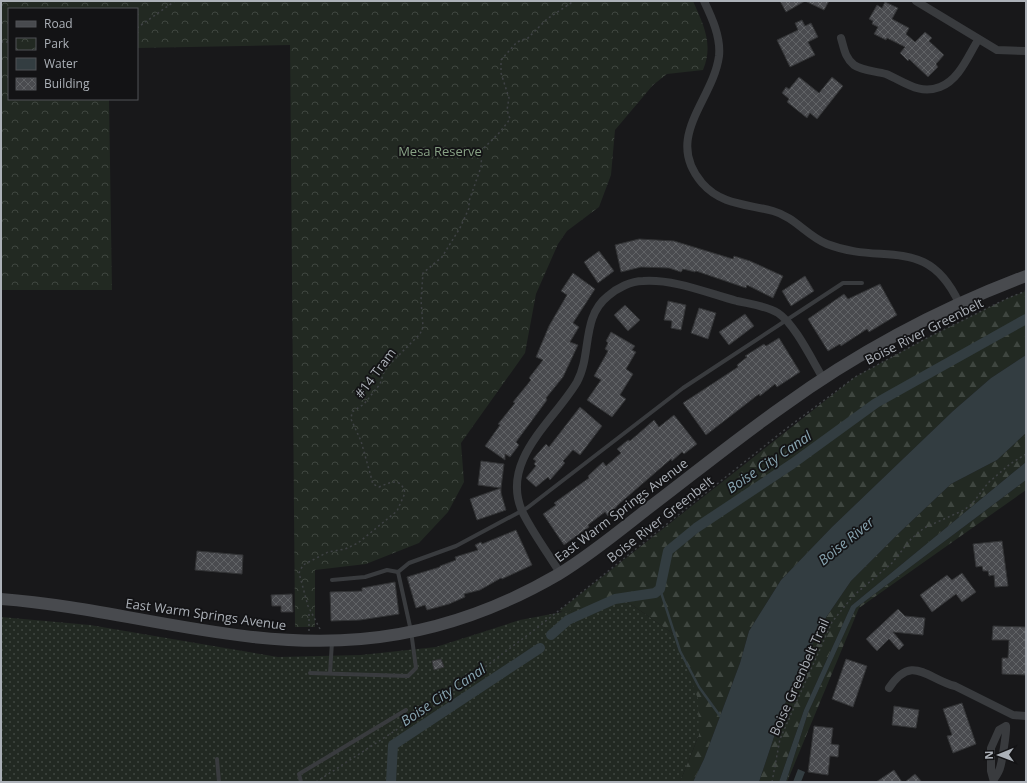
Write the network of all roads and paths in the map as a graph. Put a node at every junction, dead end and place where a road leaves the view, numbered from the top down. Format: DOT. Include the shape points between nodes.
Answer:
graph roads {
  1 [pos="175,1"];
  2 [pos="574,1"];
  3 [pos="704,1"];
  4 [pos="916,1"];
  5 [pos="138,27"];
  6 [pos="841,38"];
  7 [pos="978,40"];
  8 [pos="1026,51"];
  9 [pos="1026,276"];
  10 [pos="862,283"];
  11 [pos="1026,291"];
  12 [pos="959,303"];
  13 [pos="786,320"];
  14 [pos="824,380"];
  15 [pos="1026,454"];
  16 [pos="522,511"];
  17 [pos="398,572"];
  18 [pos="560,573"];
  19 [pos="332,580"];
  20 [pos="1,599"];
  21 [pos="309,609"];
  22 [pos="320,629"];
  23 [pos="411,631"];
  24 [pos="309,641"];
  25 [pos="332,641"];
  26 [pos="310,673"];
  27 [pos="330,673"];
  28 [pos="888,688"];
  29 [pos="406,710"];
  30 [pos="1014,715"];
  31 [pos="1026,716"];
  32 [pos="217,759"];
  33 [pos="994,781"];
  34 [pos="219,782"];
  35 [pos="301,782"];
  36 [pos="316,782"];
  37 [pos="772,782"];
  1 -- 5 [label="path"];
  2 -- 21 [label="path, #14 Tram" via="547,19 528,38 517,42 501,60 501,73 509,98 507,110 510,119 482,150 469,208 460,228 442,257 423,273 423,327 420,334 390,363 380,384 351,416 373,484 379,487 397,481 404,489 403,500 397,511 358,543 345,549 328,552 303,565 299,573"];
  3 -- 12 [label="street" via="716,30 719,55 717,66 688,136 687,150 691,166 702,183 716,196 732,203 774,211 793,219 822,242 838,248 920,259 932,265 947,281"];
  4 -- 7 [label="street"];
  6 -- 7 [label="street" via="847,57 855,66 886,74 918,89 929,90 955,77"];
  7 -- 8 [label="street" via="997,50"];
  9 -- 12 [label="street, East Warm Springs Avenue"];
  10 -- 13 [label="lane" via="843,283"];
  11 -- 36 [label="path, Boise River Greenbelt" via="925,339 855,377 787,428 537,628 433,706"];
  12 -- 14 [label="street, East Warm Springs Avenue" via="893,335"];
  13 -- 14 [label="street"];
  13 -- 16 [label="lane" via="683,388"];
  13 -- 16 [label="street" via="777,312 766,308 662,281 641,280 625,285 607,296 595,312 589,327 584,367 523,456 518,473 517,492"];
  14 -- 18 [label="street, East Warm Springs Avenue" via="767,417 606,541"];
  15 -- 37 [label="path, Boise Greenbelt Trail" via="988,483 964,510 924,528 911,539 892,563 853,596 832,622 780,739"];
  16 -- 17 [label="lane" via="456,546 408,564"];
  16 -- 18 [label="street"];
  17 -- 19 [label="lane" via="388,570 365,577"];
  17 -- 23 [label="lane"];
  18 -- 23 [label="street, East Warm Springs Avenue" via="515,598 488,609"];
  20 -- 24 [label="street, East Warm Springs Avenue" via="53,604 244,636"];
  21 -- 22 [label="path, #14 Tram"];
  21 -- 24 [label="path, #14 Tram"];
  23 -- 25 [label="street, East Warm Springs Avenue" via="365,639"];
  23 -- 27 [label="lane" via="416,668 408,676"];
  24 -- 25 [label="street, East Warm Springs Avenue"];
  25 -- 27 [label="lane"];
  26 -- 27 [label="lane"];
  28 -- 30 [label="street" via="896,676 906,670 917,670"];
  29 -- 35 [label="lane" via="299,774"];
  30 -- 31 [label="street"];
  30 -- 33 [label="street" via="1006,726 1008,731 1000,769"];
  32 -- 34 [label="lane"];
}
